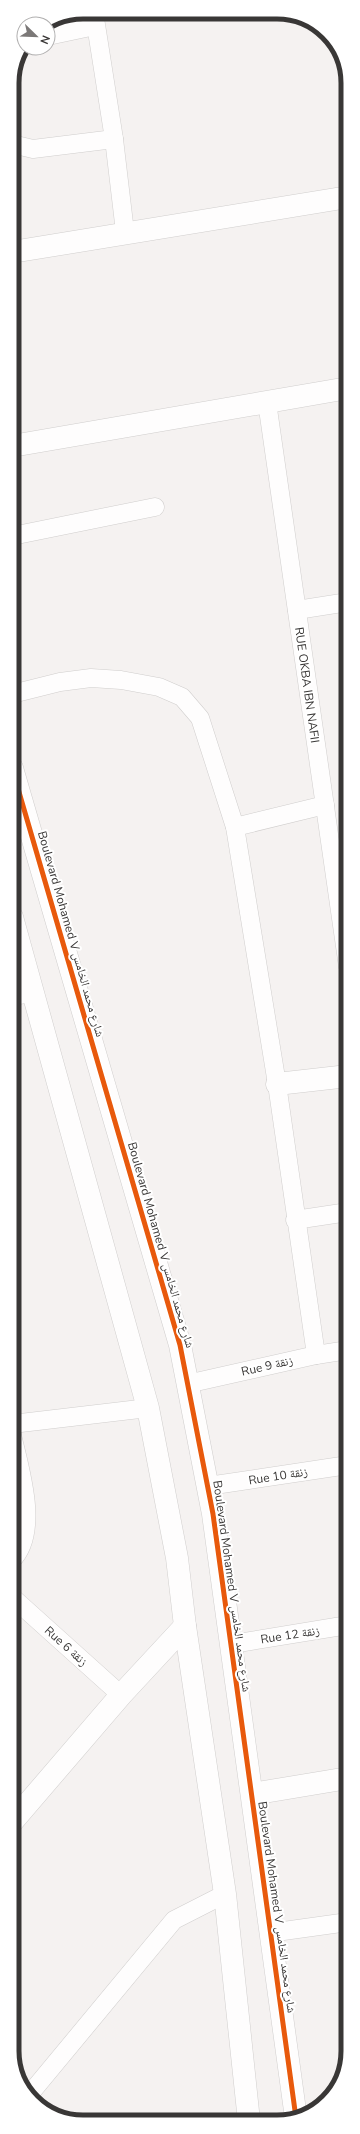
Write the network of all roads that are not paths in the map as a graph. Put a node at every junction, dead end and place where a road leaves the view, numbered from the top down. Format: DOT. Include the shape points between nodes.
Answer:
graph roads {
  1 [pos="94,19"];
  2 [pos="56,33"];
  3 [pos="114,139"];
  4 [pos="19,146"];
  5 [pos="341,198"];
  6 [pos="125,232"];
  7 [pos="19,251"];
  8 [pos="341,389"];
  9 [pos="267,402"];
  10 [pos="19,445"];
  11 [pos="155,507"];
  12 [pos="19,535"];
  13 [pos="341,603"];
  14 [pos="297,610"];
  15 [pos="19,692"];
  16 [pos="19,792"];
  17 [pos="325,805"];
  18 [pos="235,827"];
  19 [pos="341,892"];
  20 [pos="19,972"];
  21 [pos="22,995"];
  22 [pos="341,1077"];
  23 [pos="277,1084"];
  24 [pos="341,1213"];
  25 [pos="295,1220"];
  26 [pos="341,1351"];
  27 [pos="316,1355"];
  28 [pos="187,1384"];
  29 [pos="148,1408"];
  30 [pos="19,1423"];
  31 [pos="341,1466"];
  32 [pos="19,1467"];
  33 [pos="208,1486"];
  34 [pos="19,1548"];
  35 [pos="19,1603"];
  36 [pos="184,1626"];
  37 [pos="341,1626"];
  38 [pos="232,1644"];
  39 [pos="121,1695"];
  40 [pos="341,1779"];
  41 [pos="252,1794"];
  42 [pos="19,1814"];
  43 [pos="225,1894"];
  44 [pos="341,1923"];
  45 [pos="269,1933"];
  46 [pos="33,2090"];
  47 [pos="295,2112"];
  48 [pos="248,2115"];
  1 -- 2 [label="lane"];
  1 -- 3 [label="lane"];
  3 -- 4 [label="lane" via="33,149"];
  3 -- 6 [label="lane"];
  5 -- 6 [label="street"];
  6 -- 7 [label="street"];
  8 -- 9 [label="street"];
  9 -- 10 [label="street"];
  9 -- 14 [label="lane, RUE OKBA IBN NAFII"];
  11 -- 12 [label="lane"];
  13 -- 14 [label="lane"];
  14 -- 17 [label="lane, RUE OKBA IBN NAFII"];
  15 -- 18 [label="lane" via="60,682 91,678 159,687 182,697 200,718"];
  16 -- 28 [label="street, Boulevard Mohamed V شارع محمد الخامس" via="180,1345"];
  17 -- 18 [label="lane"];
  17 -- 19 [label="lane, RUE OKBA IBN NAFII"];
  18 -- 23 [label="lane"];
  20 -- 21 [label="street"];
  21 -- 29 [label="street"];
  22 -- 23 [label="street"];
  23 -- 25 [label="lane"];
  24 -- 25 [label="lane"];
  25 -- 27 [label="lane"];
  26 -- 27 [label="lane, Rue 9 زنقة"];
  27 -- 28 [label="lane, Rue 9 زنقة"];
  28 -- 33 [label="street, Boulevard Mohamed V شارع محمد الخامس"];
  29 -- 30 [label="lane"];
  29 -- 36 [label="street" via="177,1558"];
  31 -- 33 [label="lane, Rue 10 زنقة"];
  32 -- 34 [label="lane" via="26,1499 26,1531"];
  33 -- 38 [label="street, Boulevard Mohamed V شارع محمد الخامس"];
  35 -- 39 [label="lane, Rue 6 زنقة"];
  36 -- 39 [label="street"];
  36 -- 43 [label="street"];
  37 -- 38 [label="lane, Rue 12 زنقة"];
  38 -- 41 [label="street, Boulevard Mohamed V شارع محمد الخامس"];
  39 -- 42 [label="street"];
  40 -- 41 [label="street"];
  41 -- 45 [label="street, Boulevard Mohamed V شارع محمد الخامس"];
  43 -- 46 [label="lane" via="174,1920"];
  43 -- 48 [label="street"];
  44 -- 45 [label="lane"];
  45 -- 47 [label="street, Boulevard Mohamed V شارع محمد الخامس"];
}
